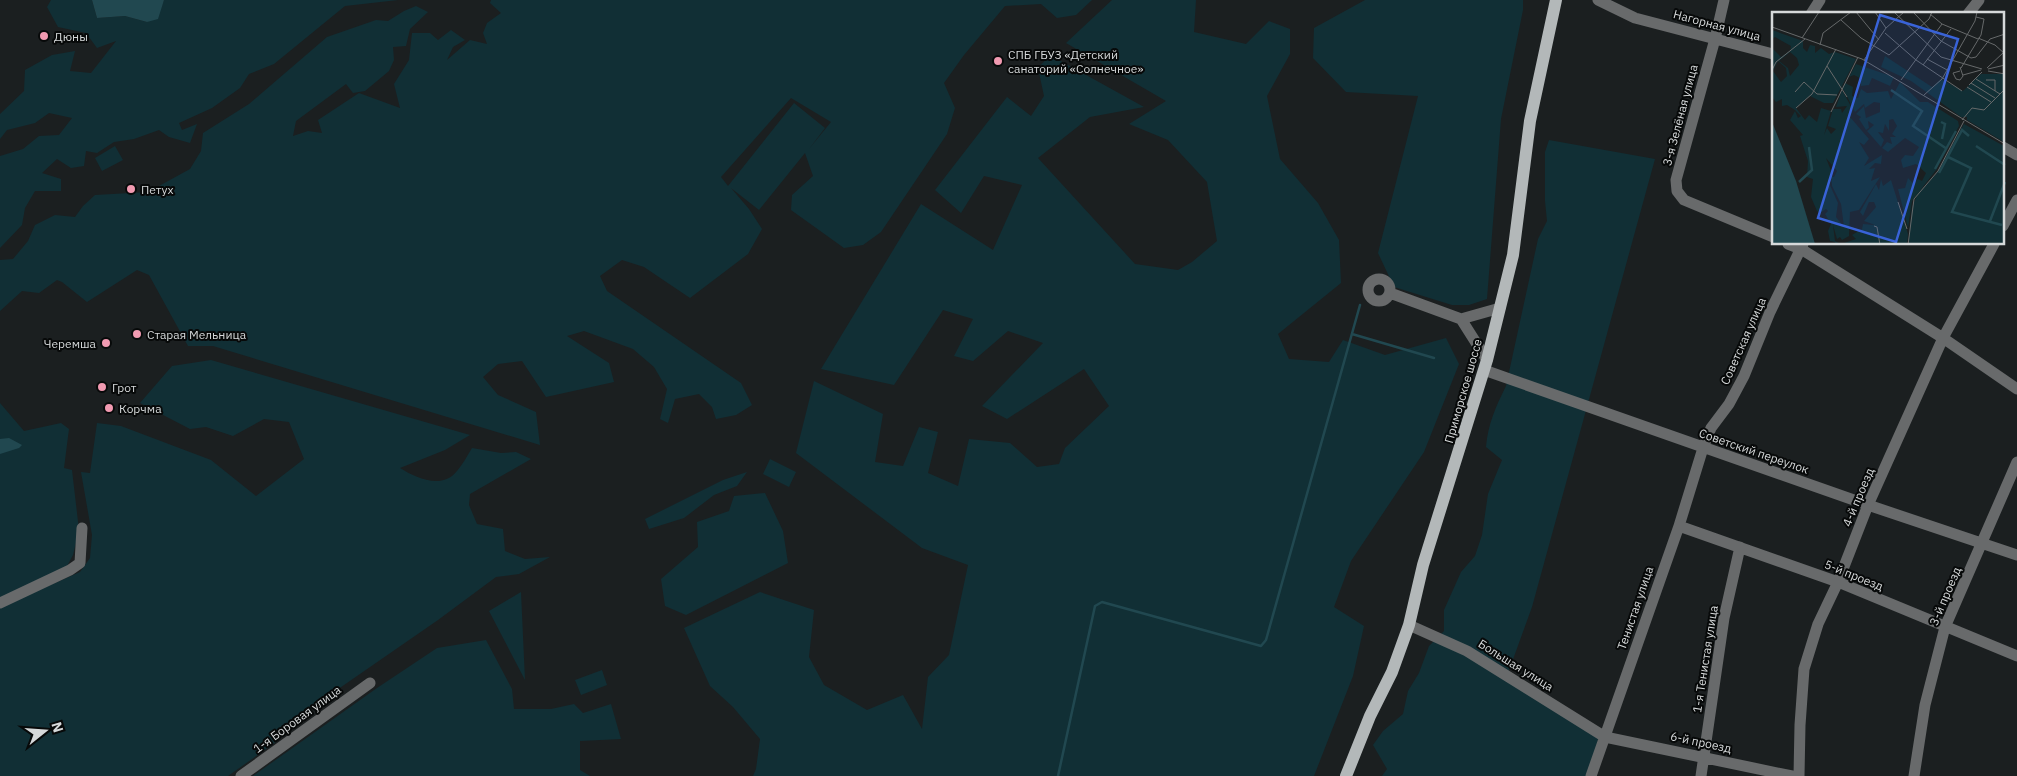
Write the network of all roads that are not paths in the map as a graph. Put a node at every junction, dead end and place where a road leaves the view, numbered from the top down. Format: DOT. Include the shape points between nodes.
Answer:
graph roads {
  1 [pos="1556,0"];
  2 [pos="1598,0"];
  3 [pos="1724,0"];
  4 [pos="1820,0"];
  5 [pos="1979,0"];
  6 [pos="1812,12"];
  7 [pos="1970,12"];
  8 [pos="1715,39"];
  9 [pos="1772,54"];
  10 [pos="2004,148"];
  11 [pos="2017,155"];
  12 [pos="2017,200"];
  13 [pos="2004,224"];
  14 [pos="1772,237"];
  15 [pos="1993,245"];
  16 [pos="1802,246"];
  17 [pos="1390,293"];
  18 [pos="1500,308"];
  19 [pos="1461,319"];
  20 [pos="1943,338"];
  21 [pos="1485,365"];
  22 [pos="2017,389"];
  23 [pos="1703,448"];
  24 [pos="2017,462"];
  25 [pos="1868,505"];
  26 [pos="1679,526"];
  27 [pos="82,528"];
  28 [pos="1982,544"];
  29 [pos="1740,547"];
  30 [pos="2017,555"];
  31 [pos="1838,582"];
  32 [pos="0,603"];
  33 [pos="1409,625"];
  34 [pos="1945,627"];
  35 [pos="2017,656"];
  36 [pos="370,684"];
  37 [pos="1605,737"];
  38 [pos="1705,757"];
  39 [pos="241,776"];
  40 [pos="1346,776"];
  41 [pos="1591,776"];
  42 [pos="1701,776"];
  43 [pos="1792,776"];
  44 [pos="1800,776"];
  45 [pos="1914,776"];
  1 -- 18 [label="main road, Приморское шоссе" via="1530,121 1513,255"];
  2 -- 8 [label="street, Нагорная улица" via="1635,18"];
  3 -- 8 [label="street, 3-я Зелёная улица"];
  4 -- 6 [label="street"];
  5 -- 7 [label="street"];
  8 -- 9 [label="street, Нагорная улица"];
  8 -- 14 [label="street, 3-я Зелёная улица" via="1676,180 1677,192 1684,200"];
  10 -- 11 [label="street"];
  12 -- 13 [label="street"];
  15 -- 20 [label="street, 4-й проезд"];
  16 -- 20 [label="street"];
  16 -- 23 [label="street, Советская улица" via="1744,376 1711,428"];
  17 -- 19 [label="street"];
  18 -- 19 [label="street"];
  18 -- 21 [label="main road, Приморское шоссе"];
  19 -- 21 [label="street"];
  20 -- 22 [label="street"];
  20 -- 25 [label="street, 4-й проезд"];
  21 -- 23 [label="street, Советский переулок"];
  21 -- 33 [label="main road, Приморское шоссе" via="1423,565"];
  23 -- 25 [label="street, Советский переулок"];
  23 -- 26 [label="street, Тенистая улица"];
  24 -- 28 [label="street, 3-й проезд"];
  25 -- 28 [label="street, Советский переулок"];
  25 -- 31 [label="street, 4-й проезд"];
  26 -- 29 [label="street, 5-й проезд"];
  26 -- 37 [label="street, Тенистая улица"];
  27 -- 32 [label="street" via="80,563"];
  28 -- 30 [label="street, Советский переулок"];
  28 -- 34 [label="street, 3-й проезд"];
  29 -- 31 [label="street, 5-й проезд"];
  29 -- 38 [label="street, 1-я Тенистая улица" via="1724,618"];
  31 -- 34 [label="street, 5-й проезд"];
  31 -- 44 [label="street, 4-й проезд" via="1818,624 1804,669"];
  33 -- 37 [label="street, Большая улица" via="1468,652"];
  33 -- 40 [label="main road, Приморское шоссе"];
  34 -- 35 [label="street, 5-й проезд"];
  34 -- 45 [label="street, 3-й проезд" via="1925,705"];
  36 -- 39 [label="street, 1-я Боровая улица"];
  37 -- 38 [label="street, 6-й проезд"];
  37 -- 41 [label="street, Тенистая улица"];
  38 -- 42 [label="street, 1-я Тенистая улица"];
  38 -- 43 [label="street, 6-й проезд"];
}
